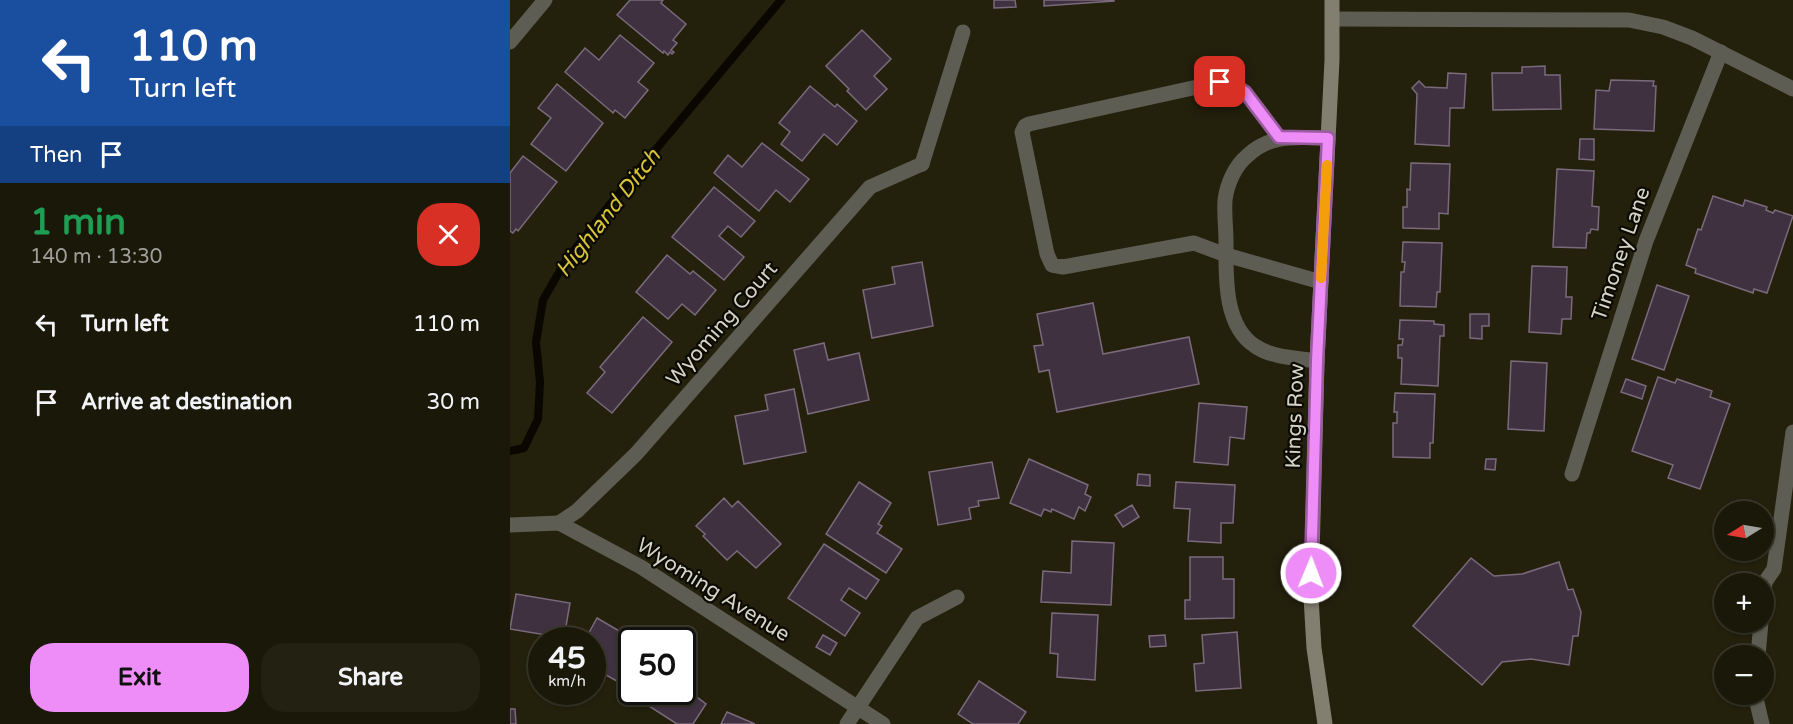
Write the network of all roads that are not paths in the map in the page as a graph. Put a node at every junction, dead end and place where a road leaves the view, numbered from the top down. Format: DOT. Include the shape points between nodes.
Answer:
graph roads {
  1 [pos="545,0"];
  2 [pos="1332,0"];
  3 [pos="1333,18"];
  4 [pos="963,32"];
  5 [pos="510,42"];
  6 [pos="1721,52"];
  7 [pos="1793,89"];
  8 [pos="1279,137"];
  9 [pos="1328,138"];
  10 [pos="1226,255"];
  11 [pos="1321,282"];
  12 [pos="1317,361"];
  13 [pos="1793,432"];
  14 [pos="1572,474"];
  15 [pos="559,523"];
  16 [pos="510,525"];
  17 [pos="1771,573"];
  18 [pos="957,597"];
  19 [pos="1758,705"];
  20 [pos="858,708"];
  21 [pos="847,724"];
  22 [pos="883,724"];
  23 [pos="1325,724"];
  24 [pos="1762,724"];
  1 -- 5 [label="street"];
  2 -- 3 [label="main road, Kings Row"];
  3 -- 6 [label="street" via="1629,20 1663,27"];
  3 -- 9 [label="main road, Kings Row"];
  4 -- 15 [label="street, Wyoming Court" via="922,164 870,188 636,454 578,511"];
  6 -- 7 [label="street"];
  6 -- 14 [label="street, Timoney Lane" via="1646,241"];
  8 -- 9 [label="street"];
  8 -- 10 [label="street" via="1245,156 1232,176 1225,199"];
  8 -- 10 [label="street" via="1245,92 1220,82 1029,124 1023,129 1052,265 1063,267 1194,243"];
  9 -- 11 [label="main road, Kings Row"];
  10 -- 11 [label="street"];
  10 -- 12 [label="street" via="1227,292 1243,334 1256,346 1277,355"];
  11 -- 12 [label="main road, Kings Row"];
  12 -- 23 [label="main road, Kings Row" via="1311,597"];
  13 -- 17 [label="street"];
  15 -- 16 [label="street"];
  15 -- 20 [label="street, Wyoming Avenue" via="641,567"];
  18 -- 20 [label="street" via="917,618"];
  19 -- 24 [label="street"];
  20 -- 21 [label="street"];
  20 -- 22 [label="street, Wyoming Avenue"];
}
